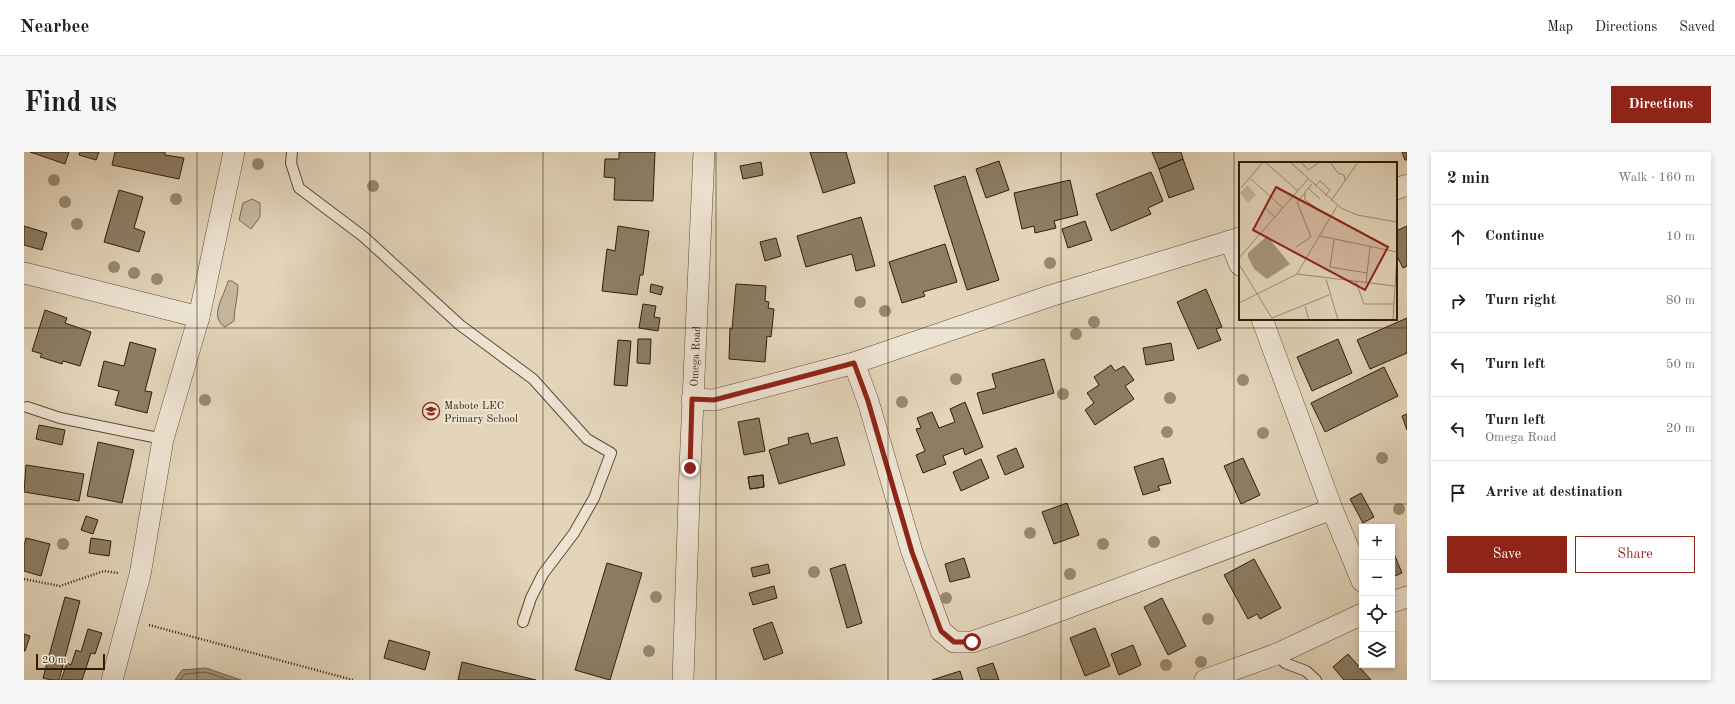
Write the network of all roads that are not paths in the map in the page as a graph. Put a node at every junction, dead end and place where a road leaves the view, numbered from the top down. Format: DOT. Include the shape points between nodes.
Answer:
graph roads {
  1 [pos="234,152"];
  2 [pos="292,152"];
  3 [pos="704,152"];
  4 [pos="1407,185"];
  5 [pos="1397,189"];
  6 [pos="1235,239"];
  7 [pos="1239,260"];
  8 [pos="24,273"];
  9 [pos="199,317"];
  10 [pos="1262,320"];
  11 [pos="854,363"];
  12 [pos="692,399"];
  13 [pos="28,407"];
  14 [pos="163,439"];
  15 [pos="1332,509"];
  16 [pos="1359,574"];
  17 [pos="1407,597"];
  18 [pos="1395,601"];
  19 [pos="1359,615"];
  20 [pos="523,622"];
  21 [pos="1276,654"];
  22 [pos="112,680"];
  23 [pos="683,680"];
  24 [pos="1205,680"];
  25 [pos="1316,680"];
  1 -- 9 [label="street"];
  2 -- 20 [label="lane" via="291,163 299,188 364,237 460,325 533,379 587,439 610,453 594,498 574,533 543,574"];
  3 -- 12 [label="street, Omega Road"];
  4 -- 5 [label="street"];
  6 -- 7 [label="street"];
  6 -- 11 [label="street" via="1050,296"];
  8 -- 9 [label="street"];
  9 -- 14 [label="street"];
  10 -- 15 [label="street"];
  11 -- 12 [label="street" via="714,400"];
  11 -- 15 [label="street" via="868,401 912,552 941,631 954,642 972,642 1024,624"];
  12 -- 23 [label="street, Omega Road"];
  13 -- 14 [label="lane" via="60,418"];
  14 -- 22 [label="street" via="140,575"];
  15 -- 16 [label="street"];
  17 -- 18 [label="street"];
  19 -- 21 [label="street"];
  21 -- 24 [label="street"];
  21 -- 25 [label="lane" via="1285,663 1306,671"];
}
